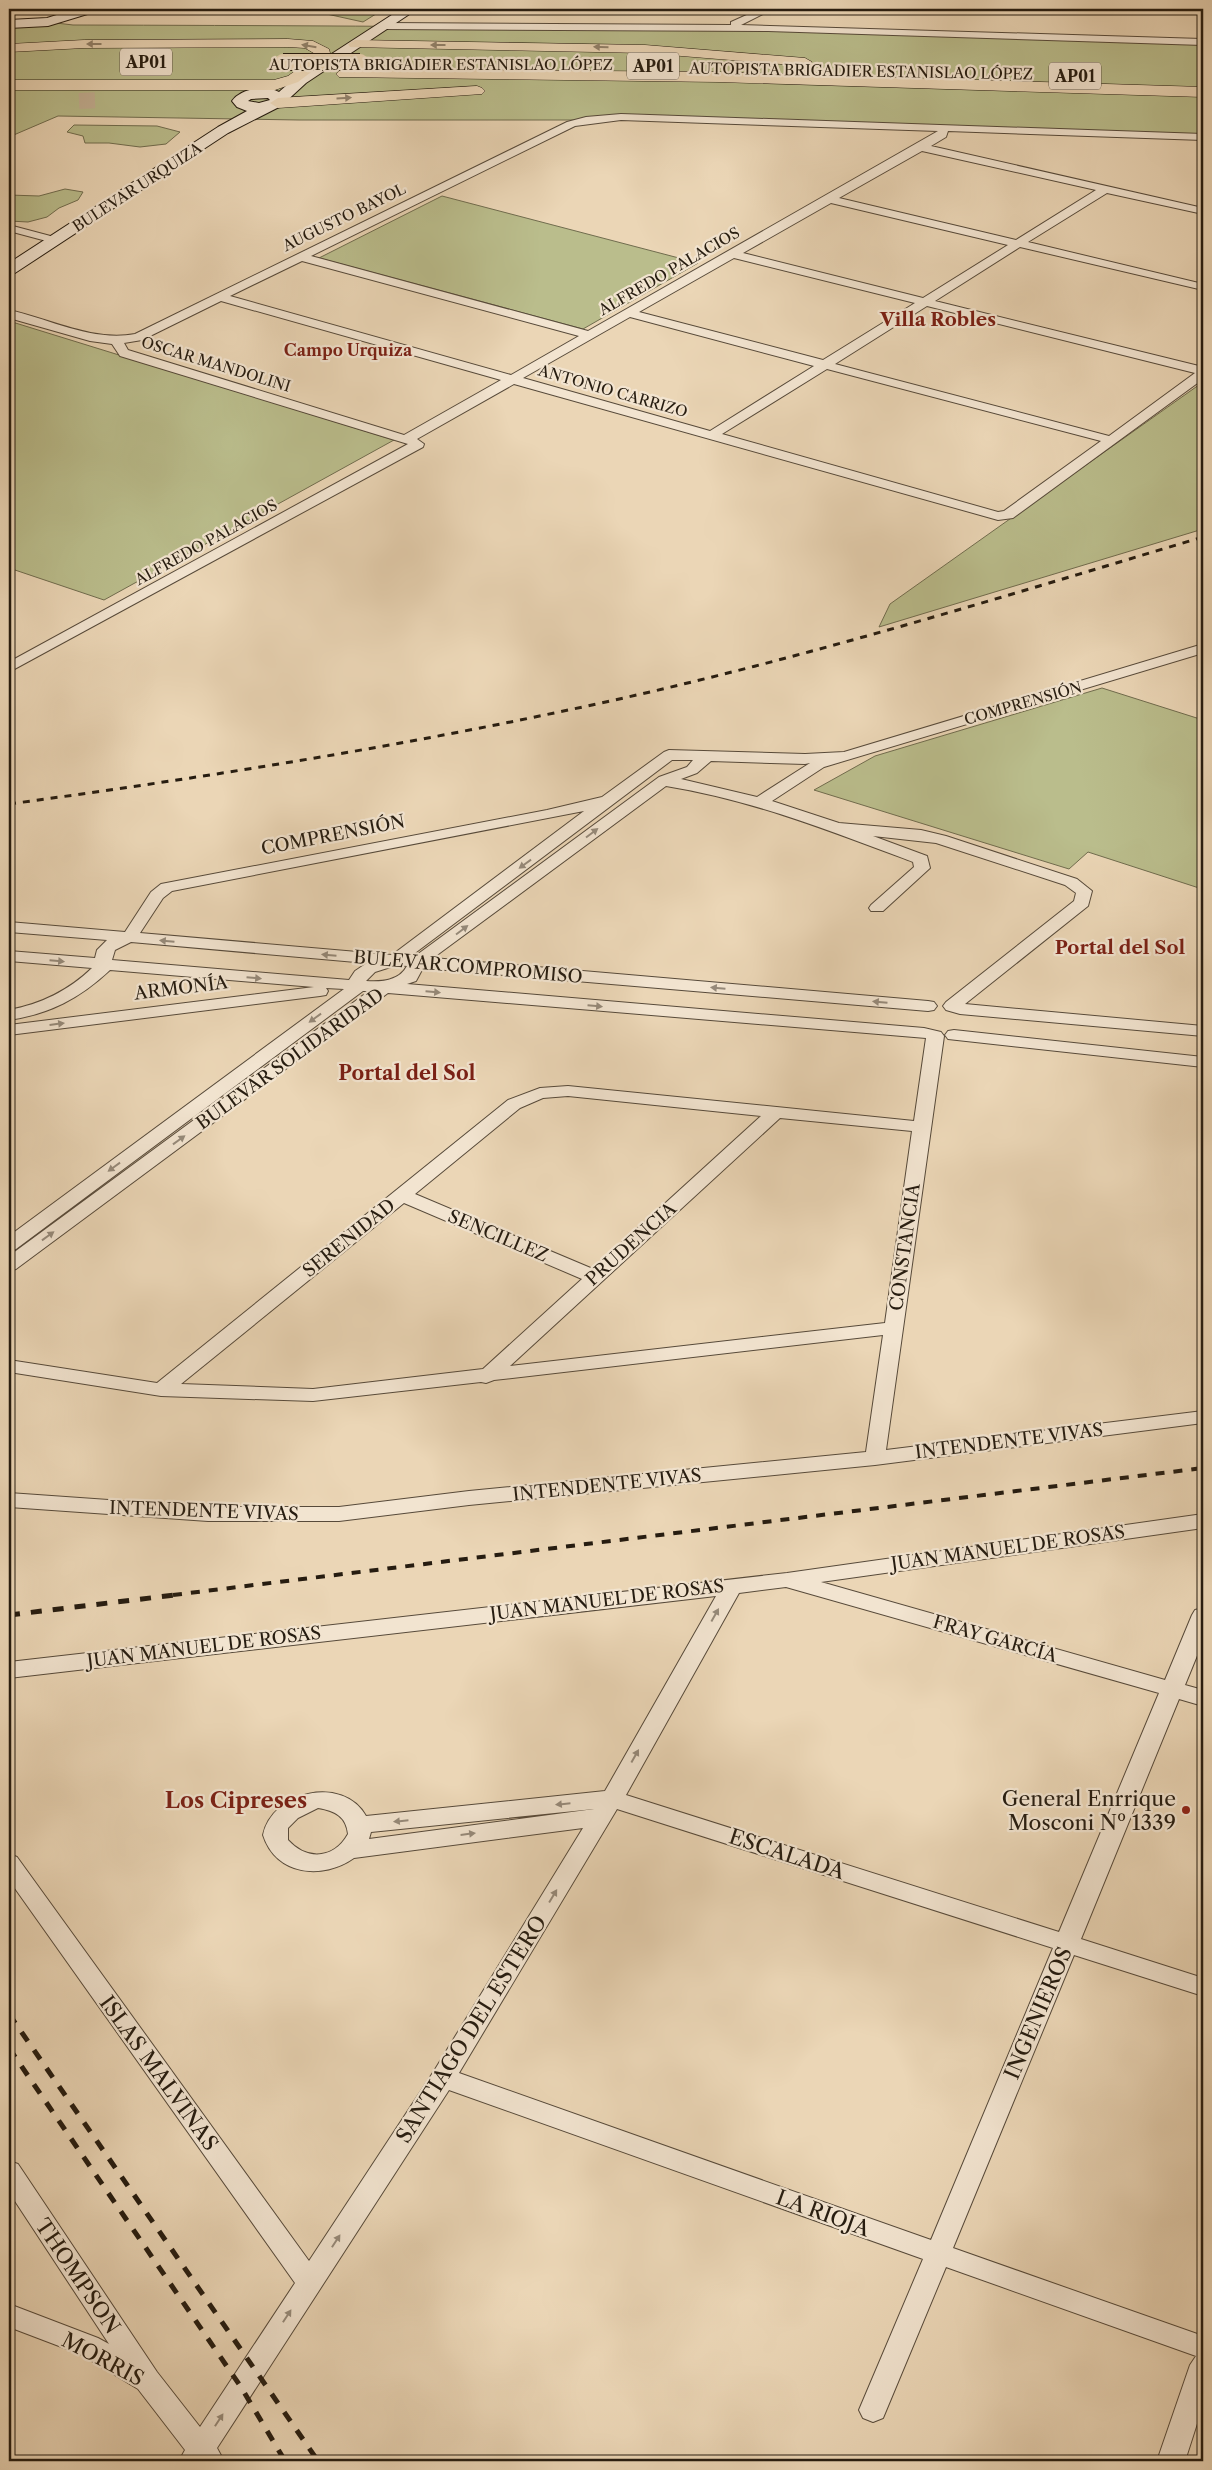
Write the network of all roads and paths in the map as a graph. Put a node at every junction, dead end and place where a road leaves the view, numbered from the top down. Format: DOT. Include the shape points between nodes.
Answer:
graph roads {
  1 [pos="89,9"];
  2 [pos="410,9"];
  3 [pos="768,9"];
  4 [pos="9,24"];
  5 [pos="385,26"];
  6 [pos="730,28"];
  7 [pos="1202,42"];
  8 [pos="354,44"];
  9 [pos="9,48"];
  10 [pos="824,64"];
  11 [pos="12,66"];
  12 [pos="880,67"];
  13 [pos="266,68"];
  14 [pos="946,72"];
  15 [pos="301,80"];
  16 [pos="818,80"];
  17 [pos="1203,81"];
  18 [pos="9,85"];
  19 [pos="1203,92"];
  20 [pos="81,96"];
  21 [pos="101,96"];
  22 [pos="191,96"];
  23 [pos="9,97"];
  24 [pos="158,98"];
  25 [pos="268,99"];
  26 [pos="126,100"];
  27 [pos="142,100"];
  28 [pos="241,104"];
  29 [pos="586,120"];
  30 [pos="944,127"];
  31 [pos="1203,137"];
  32 [pos="921,147"];
  33 [pos="1105,189"];
  34 [pos="830,199"];
  35 [pos="1203,211"];
  36 [pos="9,228"];
  37 [pos="52,239"];
  38 [pos="1018,243"];
  39 [pos="733,254"];
  40 [pos="300,257"];
  41 [pos="9,264"];
  42 [pos="9,270"];
  43 [pos="1203,287"];
  44 [pos="220,297"];
  45 [pos="925,302"];
  46 [pos="629,313"];
  47 [pos="9,314"];
  48 [pos="589,335"];
  49 [pos="116,341"];
  50 [pos="824,365"];
  51 [pos="1203,372"];
  52 [pos="511,380"];
  53 [pos="711,436"];
  54 [pos="1110,440"];
  55 [pos="411,442"];
  56 [pos="1203,648"];
  57 [pos="9,668"];
  58 [pos="707,756"];
  59 [pos="843,756"];
  60 [pos="664,780"];
  61 [pos="635,782"];
  62 [pos="612,800"];
  63 [pos="758,803"];
  64 [pos="837,828"];
  65 [pos="877,908"];
  66 [pos="9,927"];
  67 [pos="129,938"];
  68 [pos="9,956"];
  69 [pos="394,961"];
  70 [pos="418,962"];
  71 [pos="105,965"];
  72 [pos="359,986"];
  73 [pos="384,988"];
  74 [pos="928,1006"];
  75 [pos="956,1008"];
  76 [pos="9,1015"];
  77 [pos="9,1030"];
  78 [pos="1203,1031"];
  79 [pos="929,1035"];
  80 [pos="954,1035"];
  81 [pos="1203,1062"];
  82 [pos="776,1112"];
  83 [pos="922,1127"];
  84 [pos="402,1195"];
  85 [pos="9,1245"];
  86 [pos="9,1265"];
  87 [pos="595,1277"];
  88 [pos="893,1328"];
  89 [pos="9,1366"];
  90 [pos="486,1377"];
  91 [pos="161,1390"];
  92 [pos="1203,1416"];
  93 [pos="875,1458"];
  94 [pos="9,1500"];
  95 [pos="1203,1521"];
  96 [pos="787,1580"];
  97 [pos="732,1586"];
  98 [pos="1203,1615"];
  99 [pos="9,1670"];
  100 [pos="1173,1689"];
  101 [pos="1203,1698"];
  102 [pos="606,1808"];
  103 [pos="360,1825"];
  104 [pos="350,1850"];
  105 [pos="9,1863"];
  106 [pos="1067,1943"];
  107 [pos="1203,1987"];
  108 [pos="442,2078"];
  109 [pos="9,2171"];
  110 [pos="938,2254"];
  111 [pos="309,2282"];
  112 [pos="9,2315"];
  113 [pos="1203,2347"];
  114 [pos="1203,2365"];
  115 [pos="148,2381"];
  116 [pos="872,2410"];
  117 [pos="201,2457"];
  118 [pos="1171,2461"];
  1 -- 4 [label="main road" via="48,22"];
  2 -- 5 [label="main road, BULEVAR URQUIZA"];
  3 -- 6 [label="street"];
  5 -- 6 [label="street"];
  5 -- 8 [label="main road, BULEVAR URQUIZA"];
  6 -- 7 [label="street"];
  10 -- 8 [label="highway, one-way" via="645,49"];
  8 -- 15 [label="main road, BULEVAR URQUIZA"];
  18 -- 9 [label="highway, one-way" via="275,85 293,79 324,57 324,52 308,44 288,43 84,44"];
  11 -- 13 [label="highway, AUTOPISTA BRIGADIER ESTANISLAO LÓPEZ / AP01"];
  12 -- 14 [label="highway"];
  13 -- 14 [label="highway, AUTOPISTA BRIGADIER ESTANISLAO LÓPEZ / AP01, bridge" via="283,62 360,62"];
  13 -- 16 [label="highway, AUTOPISTA BRIGADIER ESTANISLAO LÓPEZ / AP01" via="344,74"];
  14 -- 17 [label="highway, AUTOPISTA BRIGADIER ESTANISLAO LÓPEZ / AP01"];
  15 -- 25 [label="main road, BULEVAR URQUIZA"];
  15 -- 25 [label="main road, BULEVAR URQUIZA"];
  16 -- 19 [label="highway, AUTOPISTA BRIGADIER ESTANISLAO LÓPEZ / AP01"];
  25 -- 16 [label="highway, one-way"];
  20 -- 23 [label="highway"];
  21 -- 24 [label="highway"];
  22 -- 24 [label="highway"];
  22 -- 25 [label="highway"];
  22 -- 28 [label="highway"];
  24 -- 26 [label="highway"];
  24 -- 27 [label="highway"];
  25 -- 28 [label="main road, BULEVAR URQUIZA" via="241,98"];
  25 -- 37 [label="main road, BULEVAR URQUIZA"];
  28 -- 37 [label="main road, BULEVAR URQUIZA" via="242,110 237,117"];
  29 -- 30 [label="street" via="621,118"];
  29 -- 40 [label="street, AUGUSTO BAYOL" via="571,124"];
  30 -- 31 [label="street"];
  30 -- 32 [label="street, ALFREDO PALACIOS" via="942,136"];
  32 -- 33 [label="street"];
  32 -- 34 [label="street, ALFREDO PALACIOS"];
  33 -- 35 [label="street"];
  33 -- 38 [label="street"];
  34 -- 38 [label="street"];
  34 -- 39 [label="street, ALFREDO PALACIOS"];
  36 -- 37 [label="street"];
  37 -- 41 [label="main road, BULEVAR URQUIZA"];
  37 -- 42 [label="main road, BULEVAR URQUIZA"];
  38 -- 43 [label="street"];
  38 -- 45 [label="street"];
  39 -- 45 [label="street"];
  39 -- 46 [label="street, ALFREDO PALACIOS"];
  40 -- 44 [label="street, AUGUSTO BAYOL"];
  40 -- 48 [label="street"];
  44 -- 49 [label="street, AUGUSTO BAYOL" via="138,337"];
  44 -- 52 [label="street, ANTONIO CARRIZO"];
  45 -- 50 [label="street"];
  45 -- 51 [label="street"];
  46 -- 48 [label="street, ALFREDO PALACIOS"];
  46 -- 50 [label="street"];
  47 -- 49 [label="street, OSCAR MANDOLINI"];
  48 -- 52 [label="street, ALFREDO PALACIOS"];
  49 -- 55 [label="street, OSCAR MANDOLINI" via="124,353"];
  50 -- 53 [label="street"];
  50 -- 54 [label="street"];
  51 -- 54 [label="street"];
  52 -- 53 [label="street, ANTONIO CARRIZO"];
  52 -- 55 [label="street, ALFREDO PALACIOS"];
  53 -- 54 [label="street, ANTONIO CARRIZO" via="998,516 1008,515"];
  55 -- 57 [label="street, ALFREDO PALACIOS"];
  56 -- 59 [label="street, COMPRENSIÓN"];
  58 -- 59 [label="street, COMPRENSIÓN" via="805,759"];
  58 -- 60 [label="street" via="692,770"];
  58 -- 61 [label="street, BULEVAR SOLIDARIDAD" via="669,755"];
  59 -- 63 [label="street, COMPRENSIÓN" via="819,764"];
  60 -- 61 [label="street"];
  60 -- 63 [label="street" via="707,786"];
  70 -- 60 [label="street, BULEVAR SOLIDARIDAD, one-way"];
  61 -- 62 [label="street, BULEVAR SOLIDARIDAD"];
  62 -- 67 [label="street, COMPRENSIÓN" via="167,887 157,895"];
  62 -- 69 [label="street, BULEVAR SOLIDARIDAD, one-way"];
  63 -- 64 [label="street"];
  64 -- 65 [label="street" via="921,859 922,868"];
  64 -- 75 [label="street" via="940,839 1071,882 1084,891 1082,903"];
  66 -- 67 [label="street, BULEVAR COMPROMISO"];
  69 -- 67 [label="street, BULEVAR COMPROMISO, one-way"];
  67 -- 71 [label="street" via="114,942 104,950 102,958"];
  68 -- 71 [label="street, BULEVAR COMPROMISO, one-way"];
  69 -- 70 [label="street, BULEVAR COMPROMISO"];
  69 -- 72 [label="street, BULEVAR SOLIDARIDAD" via="363,972 357,979"];
  70 -- 73 [label="street, BULEVAR SOLIDARIDAD" via="410,977"];
  74 -- 70 [label="street, BULEVAR COMPROMISO, one-way"];
  71 -- 72 [label="street, BULEVAR COMPROMISO, one-way"];
  71 -- 76 [label="street" via="65,998 35,1012"];
  72 -- 73 [label="street, BULEVAR COMPROMISO"];
  77 -- 72 [label="street, ARMONÍA, one-way"];
  72 -- 85 [label="street, BULEVAR SOLIDARIDAD, one-way"];
  73 -- 79 [label="street, BULEVAR COMPROMISO, one-way"];
  86 -- 73 [label="street, BULEVAR SOLIDARIDAD, one-way"];
  74 -- 75 [label="street, BULEVAR COMPROMISO"];
  74 -- 79 [label="street" via="914,1013 912,1018 913,1024"];
  75 -- 78 [label="street"];
  75 -- 80 [label="street" via="966,1013 970,1024 962,1033"];
  79 -- 80 [label="street, BULEVAR COMPROMISO"];
  79 -- 83 [label="street, CONSTANCIA"];
  80 -- 81 [label="street"];
  82 -- 83 [label="street, SERENIDAD"];
  82 -- 84 [label="street, SERENIDAD" via="568,1091 540,1093 514,1104"];
  82 -- 87 [label="street, PRUDENCIA"];
  83 -- 88 [label="street, CONSTANCIA"];
  84 -- 87 [label="street, SENCILLEZ"];
  84 -- 91 [label="street, SERENIDAD"];
  87 -- 90 [label="street, PRUDENCIA"];
  88 -- 90 [label="street"];
  88 -- 93 [label="street, CONSTANCIA"];
  89 -- 91 [label="street"];
  90 -- 91 [label="street" via="313,1395"];
  92 -- 93 [label="street, INTENDENTE VIVAS"];
  93 -- 94 [label="street, INTENDENTE VIVAS" via="339,1514 208,1514"];
  95 -- 96 [label="street, JUAN MANUEL DE ROSAS"];
  96 -- 97 [label="street, JUAN MANUEL DE ROSAS"];
  96 -- 100 [label="street, FRAY GARCÍA"];
  97 -- 99 [label="street, JUAN MANUEL DE ROSAS"];
  102 -- 97 [label="street, SANTIAGO DEL ESTERO, one-way"];
  98 -- 100 [label="street, INGENIEROS"];
  100 -- 101 [label="street, FRAY GARCÍA"];
  100 -- 106 [label="street, INGENIEROS"];
  102 -- 103 [label="street, ESCALADA, one-way"];
  104 -- 102 [label="street, ESCALADA, one-way"];
  102 -- 106 [label="street, ESCALADA"];
  108 -- 102 [label="street, SANTIAGO DEL ESTERO, one-way"];
  103 -- 104 [label="street" via="360,1834"];
  103 -- 104 [label="street, ESCALADA" via="350,1810 341,1804 318,1800 287,1812 276,1829 276,1838 286,1854 306,1862 330,1861"];
  105 -- 111 [label="street, ISLAS MALVINAS"];
  106 -- 107 [label="street, ESCALADA"];
  106 -- 110 [label="street, INGENIEROS"];
  108 -- 110 [label="street, LA RIOJA"];
  111 -- 108 [label="street, SANTIAGO DEL ESTERO, one-way"];
  109 -- 115 [label="street, THOMPSON"];
  110 -- 113 [label="street, LA RIOJA"];
  110 -- 116 [label="street, INGENIEROS"];
  117 -- 111 [label="street, SANTIAGO DEL ESTERO, one-way"];
  112 -- 115 [label="street, MORRIS" via="89,2346"];
  114 -- 118 [label="street"];
  115 -- 117 [label="street, MORRIS"];
}
